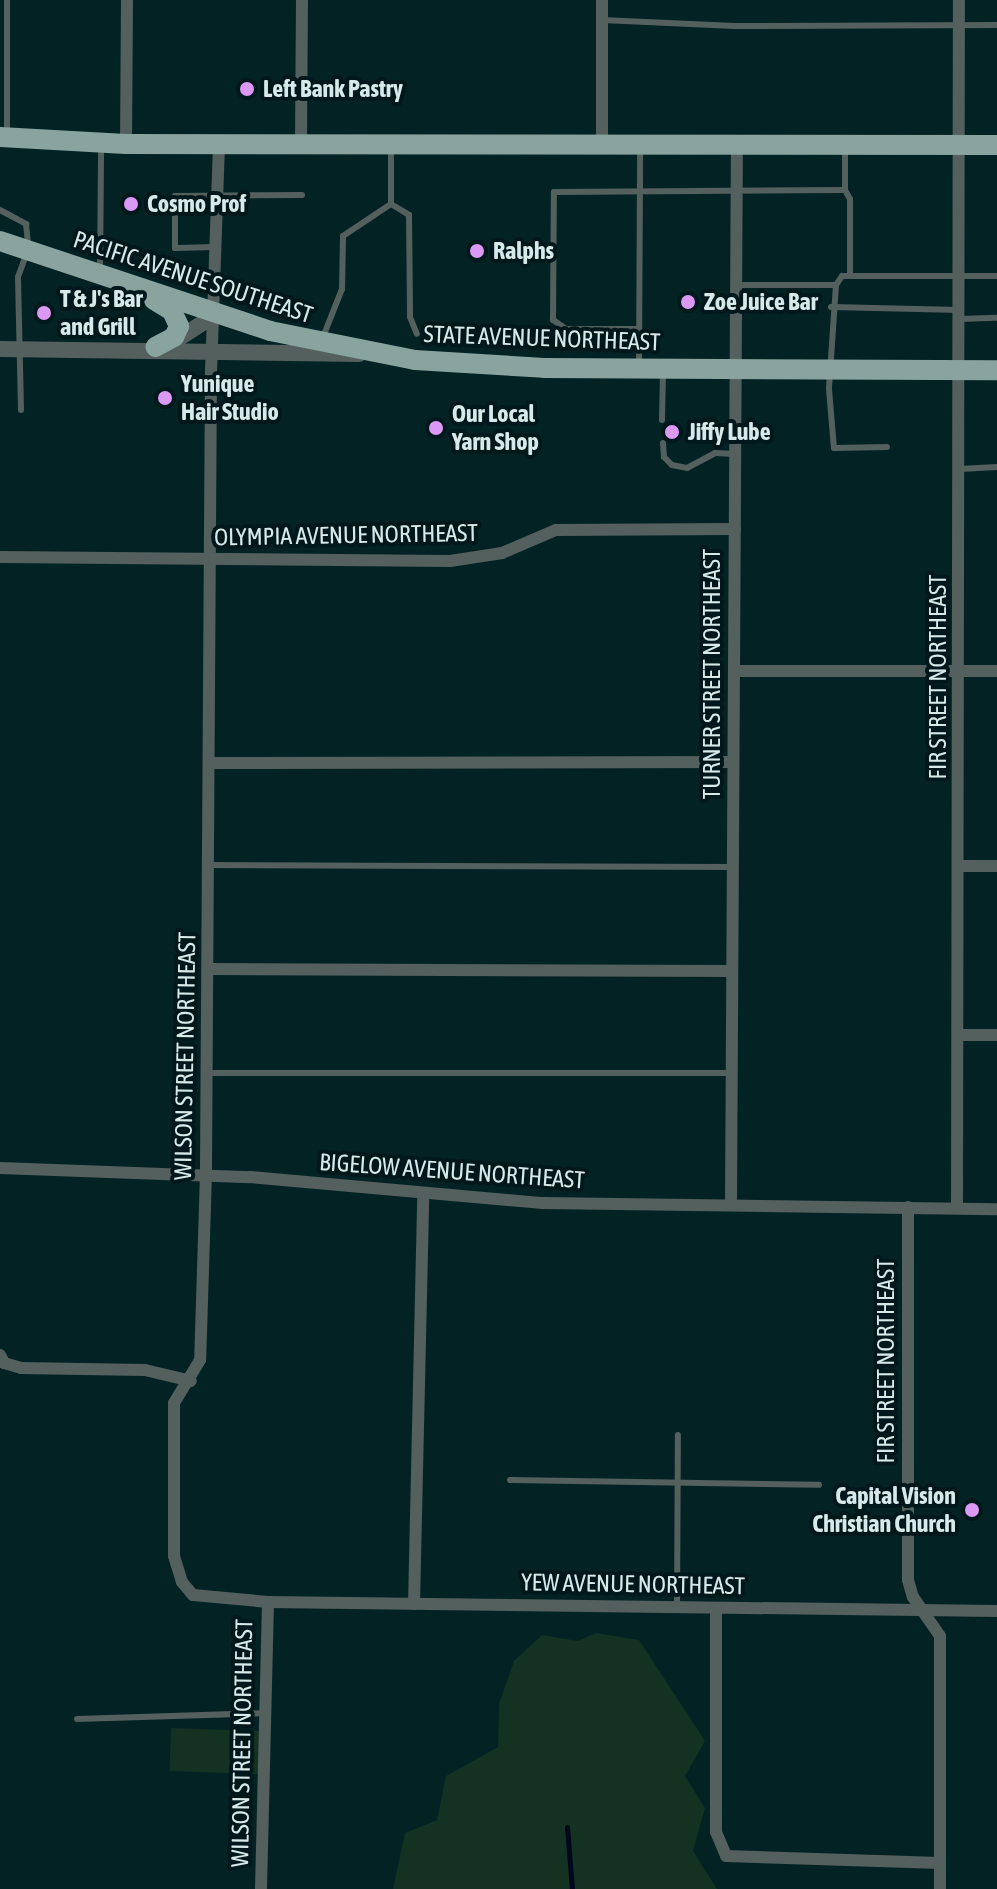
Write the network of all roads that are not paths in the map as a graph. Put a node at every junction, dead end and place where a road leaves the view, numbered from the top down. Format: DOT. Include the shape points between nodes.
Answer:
graph roads {
  1 [pos="7,0"];
  2 [pos="127,0"];
  3 [pos="302,0"];
  4 [pos="602,0"];
  5 [pos="959,0"];
  6 [pos="602,20"];
  7 [pos="959,25"];
  8 [pos="997,25"];
  9 [pos="3,137"];
  10 [pos="301,142"];
  11 [pos="602,142"];
  12 [pos="101,143"];
  13 [pos="391,143"];
  14 [pos="640,143"];
  15 [pos="126,144"];
  16 [pos="219,144"];
  17 [pos="737,144"];
  18 [pos="845,145"];
  19 [pos="959,145"];
  20 [pos="997,145"];
  21 [pos="640,189"];
  22 [pos="737,189"];
  23 [pos="845,190"];
  24 [pos="215,194"];
  25 [pos="302,195"];
  26 [pos="391,204"];
  27 [pos="0,210"];
  28 [pos="0,241"];
  29 [pos="215,247"];
  30 [pos="28,250"];
  31 [pos="850,276"];
  32 [pos="960,276"];
  33 [pos="997,276"];
  34 [pos="109,279"];
  35 [pos="736,285"];
  36 [pos="836,285"];
  37 [pos="831,307"];
  38 [pos="960,314"];
  39 [pos="215,315"];
  40 [pos="997,318"];
  41 [pos="639,329"];
  42 [pos="417,334"];
  43 [pos="322,344"];
  44 [pos="155,347"];
  45 [pos="0,349"];
  46 [pos="20,349"];
  47 [pos="38,349"];
  48 [pos="373,354"];
  49 [pos="211,355"];
  50 [pos="640,369"];
  51 [pos="663,369"];
  52 [pos="735,369"];
  53 [pos="830,369"];
  54 [pos="960,370"];
  55 [pos="997,370"];
  56 [pos="21,410"];
  57 [pos="662,420"];
  58 [pos="663,443"];
  59 [pos="887,447"];
  60 [pos="735,454"];
  61 [pos="997,467"];
  62 [pos="960,469"];
  63 [pos="735,529"];
  64 [pos="0,557"];
  65 [pos="210,559"];
  66 [pos="734,671"];
  67 [pos="960,671"];
  68 [pos="997,671"];
  69 [pos="733,762"];
  70 [pos="210,763"];
  71 [pos="209,865"];
  72 [pos="959,866"];
  73 [pos="997,866"];
  74 [pos="733,867"];
  75 [pos="209,969"];
  76 [pos="732,971"];
  77 [pos="958,1035"];
  78 [pos="997,1035"];
  79 [pos="209,1073"];
  80 [pos="732,1073"];
  81 [pos="0,1168"];
  82 [pos="206,1174"];
  83 [pos="423,1194"];
  84 [pos="731,1204"];
  85 [pos="908,1207"];
  86 [pos="957,1208"];
  87 [pos="997,1209"];
  88 [pos="2,1359"];
  89 [pos="191,1381"];
  90 [pos="678,1435"];
  91 [pos="510,1480"];
  92 [pos="678,1483"];
  93 [pos="819,1485"];
  94 [pos="268,1602"];
  95 [pos="414,1604"];
  96 [pos="677,1607"];
  97 [pos="716,1608"];
  98 [pos="923,1609"];
  99 [pos="997,1611"];
  100 [pos="267,1713"];
  101 [pos="77,1719"];
  102 [pos="940,1863"];
  103 [pos="261,1889"];
  104 [pos="940,1889"];
  1 -- 9 [label="lane"];
  2 -- 15 [label="street"];
  3 -- 10 [label="street"];
  4 -- 6 [label="street"];
  5 -- 7 [label="street, FIR STREET NORTHEAST"];
  6 -- 7 [label="lane" via="735,26"];
  6 -- 11 [label="street"];
  7 -- 8 [label="lane"];
  7 -- 19 [label="street, FIR STREET NORTHEAST"];
  9 -- 12 [label="main road"];
  10 -- 13 [label="main road"];
  10 -- 16 [label="main road"];
  11 -- 13 [label="main road"];
  11 -- 14 [label="main road"];
  12 -- 15 [label="main road"];
  12 -- 34 [label="lane"];
  13 -- 26 [label="lane"];
  14 -- 17 [label="main road"];
  14 -- 21 [label="lane"];
  15 -- 16 [label="main road"];
  16 -- 24 [label="street, WILSON STREET NORTHEAST"];
  17 -- 18 [label="main road"];
  17 -- 22 [label="street, TURNER STREET NORTHEAST"];
  18 -- 19 [label="main road"];
  18 -- 23 [label="lane"];
  19 -- 20 [label="main road"];
  19 -- 32 [label="street, FIR STREET NORTHEAST"];
  21 -- 22 [label="lane"];
  21 -- 41 [label="lane"];
  21 -- 41 [label="lane" via="561,188 551,200 553,320 566,329"];
  22 -- 23 [label="lane"];
  22 -- 35 [label="street, TURNER STREET NORTHEAST"];
  23 -- 31 [label="lane"];
  24 -- 25 [label="lane"];
  24 -- 29 [label="street, WILSON STREET NORTHEAST"];
  24 -- 29 [label="lane" via="175,196 175,248"];
  26 -- 42 [label="lane" via="409,215 410,317"];
  26 -- 43 [label="lane" via="343,236 342,289 330,309"];
  27 -- 30 [label="lane" via="26,224"];
  28 -- 30 [label="main road, PACIFIC AVENUE SOUTHEAST"];
  29 -- 39 [label="street, WILSON STREET NORTHEAST"];
  30 -- 34 [label="main road, PACIFIC AVENUE SOUTHEAST"];
  30 -- 46 [label="lane" via="18,277"];
  31 -- 32 [label="lane"];
  31 -- 36 [label="lane"];
  32 -- 33 [label="lane"];
  32 -- 38 [label="street, FIR STREET NORTHEAST"];
  34 -- 39 [label="main road, PACIFIC AVENUE SOUTHEAST"];
  34 -- 44 [label="main road" via="178,319 177,333"];
  35 -- 36 [label="lane"];
  35 -- 52 [label="street, TURNER STREET NORTHEAST"];
  36 -- 37 [label="lane"];
  37 -- 38 [label="lane"];
  37 -- 53 [label="lane"];
  38 -- 40 [label="lane"];
  38 -- 54 [label="street, FIR STREET NORTHEAST"];
  39 -- 43 [label="main road, PACIFIC AVENUE SOUTHEAST"];
  39 -- 44 [label="street" via="181,341"];
  39 -- 49 [label="street, WILSON STREET NORTHEAST"];
  41 -- 50 [label="lane"];
  43 -- 48 [label="main road, PACIFIC AVENUE SOUTHEAST"];
  44 -- 47 [label="street, STATE AVENUE NORTHEAST"];
  45 -- 46 [label="street, STATE AVENUE NORTHEAST"];
  46 -- 47 [label="street, STATE AVENUE NORTHEAST"];
  46 -- 56 [label="lane"];
  47 -- 49 [label="street, STATE AVENUE NORTHEAST"];
  48 -- 49 [label="street, STATE AVENUE NORTHEAST"];
  48 -- 50 [label="main road, STATE AVENUE NORTHEAST" via="486,366"];
  49 -- 65 [label="street, WILSON STREET NORTHEAST"];
  50 -- 51 [label="main road, STATE AVENUE NORTHEAST"];
  51 -- 52 [label="main road, STATE AVENUE NORTHEAST"];
  51 -- 57 [label="lane"];
  52 -- 53 [label="main road, STATE AVENUE NORTHEAST"];
  52 -- 60 [label="street, TURNER STREET NORTHEAST"];
  53 -- 54 [label="main road, STATE AVENUE NORTHEAST"];
  53 -- 59 [label="lane" via="834,448"];
  54 -- 55 [label="main road, STATE AVENUE NORTHEAST"];
  54 -- 62 [label="street, FIR STREET NORTHEAST"];
  58 -- 60 [label="lane" via="664,457 687,468 715,453"];
  60 -- 63 [label="street, TURNER STREET NORTHEAST"];
  61 -- 62 [label="lane"];
  62 -- 67 [label="street, FIR STREET NORTHEAST"];
  63 -- 65 [label="street, OLYMPIA AVENUE NORTHEAST" via="556,530 502,553 450,561"];
  63 -- 66 [label="street, TURNER STREET NORTHEAST"];
  64 -- 65 [label="street, OLYMPIA AVENUE NORTHEAST"];
  65 -- 70 [label="street, WILSON STREET NORTHEAST"];
  66 -- 67 [label="street"];
  66 -- 69 [label="street, TURNER STREET NORTHEAST"];
  67 -- 68 [label="street"];
  67 -- 72 [label="street, FIR STREET NORTHEAST"];
  69 -- 70 [label="street"];
  69 -- 74 [label="street, TURNER STREET NORTHEAST"];
  70 -- 71 [label="street, WILSON STREET NORTHEAST"];
  71 -- 74 [label="lane"];
  71 -- 75 [label="street, WILSON STREET NORTHEAST"];
  72 -- 73 [label="street"];
  72 -- 77 [label="street, FIR STREET NORTHEAST"];
  74 -- 76 [label="street, TURNER STREET NORTHEAST"];
  75 -- 76 [label="street"];
  75 -- 79 [label="street, WILSON STREET NORTHEAST"];
  76 -- 80 [label="street, TURNER STREET NORTHEAST"];
  77 -- 78 [label="street"];
  77 -- 86 [label="street, FIR STREET NORTHEAST"];
  79 -- 80 [label="lane"];
  79 -- 82 [label="street, WILSON STREET NORTHEAST"];
  80 -- 84 [label="street, TURNER STREET NORTHEAST"];
  81 -- 82 [label="street, BIGELOW AVENUE NORTHEAST"];
  82 -- 83 [label="street, BIGELOW AVENUE NORTHEAST"];
  82 -- 89 [label="street, WILSON STREET NORTHEAST" via="202,1340"];
  83 -- 84 [label="street, BIGELOW AVENUE NORTHEAST" via="543,1203"];
  83 -- 95 [label="street"];
  84 -- 85 [label="street, BIGELOW AVENUE NORTHEAST"];
  85 -- 86 [label="street, BIGELOW AVENUE NORTHEAST"];
  85 -- 98 [label="street, FIR STREET NORTHEAST" via="908,1580"];
  86 -- 87 [label="street, BIGELOW AVENUE NORTHEAST"];
  88 -- 89 [label="street" via="47,1370 145,1370"];
  89 -- 94 [label="street, WILSON STREET NORTHEAST" via="174,1403 174,1556 182,1582 193,1595"];
  90 -- 92 [label="lane"];
  91 -- 92 [label="lane"];
  92 -- 93 [label="lane"];
  92 -- 96 [label="lane"];
  94 -- 95 [label="street, YEW AVENUE NORTHEAST"];
  94 -- 100 [label="street, WILSON STREET NORTHEAST"];
  95 -- 96 [label="street, YEW AVENUE NORTHEAST"];
  96 -- 97 [label="street, YEW AVENUE NORTHEAST"];
  97 -- 98 [label="street, YEW AVENUE NORTHEAST"];
  97 -- 102 [label="street" via="717,1845 726,1856"];
  98 -- 99 [label="street, YEW AVENUE NORTHEAST"];
  98 -- 102 [label="street, FIR STREET NORTHEAST" via="940,1636"];
  100 -- 101 [label="lane"];
  100 -- 103 [label="street, WILSON STREET NORTHEAST"];
  102 -- 104 [label="street, FIR STREET NORTHEAST"];
}
